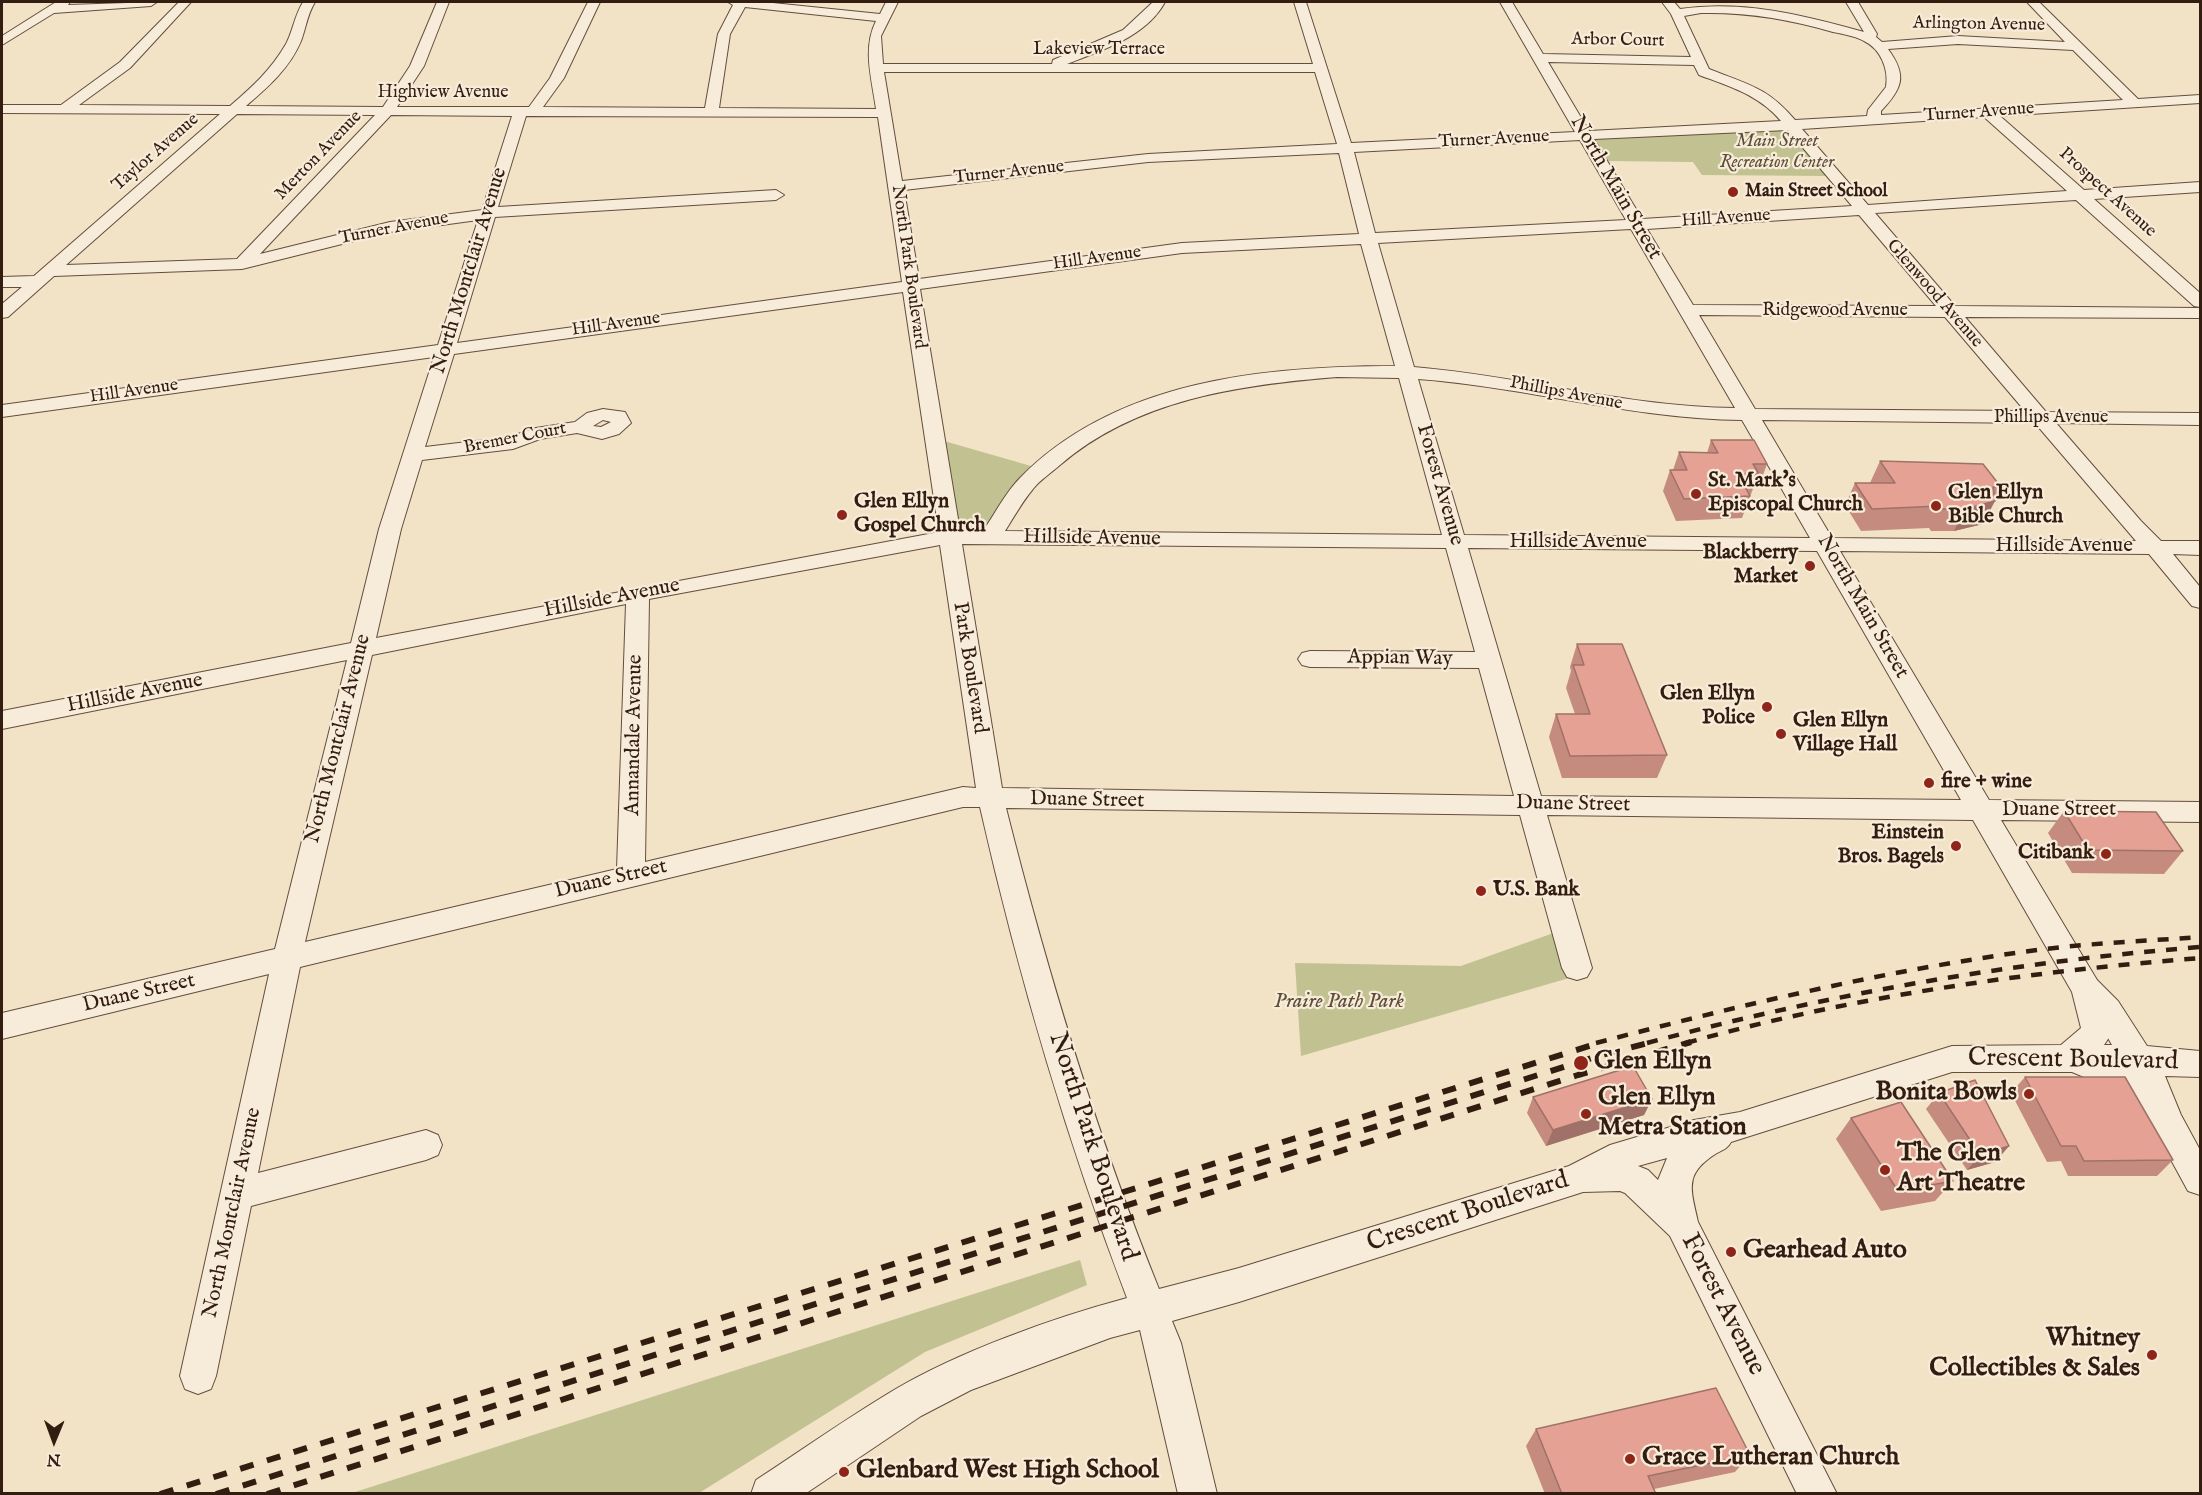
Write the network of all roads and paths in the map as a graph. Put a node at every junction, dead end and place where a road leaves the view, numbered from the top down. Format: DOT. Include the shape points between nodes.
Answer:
graph roads {
  1 [pos="65,2"];
  2 [pos="151,2"];
  3 [pos="185,2"];
  4 [pos="309,2"];
  5 [pos="443,2"];
  6 [pos="594,2"];
  7 [pos="734,2"];
  8 [pos="741,2"];
  9 [pos="892,2"];
  10 [pos="1159,2"];
  11 [pos="1300,2"];
  12 [pos="1506,2"];
  13 [pos="1852,2"];
  14 [pos="2033,2"];
  15 [pos="1673,7"];
  16 [pos="51,10"];
  17 [pos="884,18"];
  18 [pos="2,41"];
  19 [pos="1874,42"];
  20 [pos="2077,46"];
  21 [pos="1538,58"];
  22 [pos="1697,61"];
  23 [pos="1047,67"];
  24 [pos="878,68"];
  25 [pos="1319,68"];
  26 [pos="2200,99"];
  27 [pos="2134,103"];
  28 [pos="2,109"];
  29 [pos="24,109"];
  30 [pos="65,109"];
  31 [pos="236,110"];
  32 [pos="387,111"];
  33 [pos="527,112"];
  34 [pos="1987,112"];
  35 [pos="711,113"];
  36 [pos="884,113"];
  37 [pos="1876,120"];
  38 [pos="2,124"];
  39 [pos="1792,125"];
  40 [pos="1586,136"];
  41 [pos="1345,148"];
  42 [pos="896,186"];
  43 [pos="2200,187"];
  44 [pos="776,195"];
  45 [pos="2080,195"];
  46 [pos="1862,210"];
  47 [pos="488,213"];
  48 [pos="1636,224"];
  49 [pos="1368,238"];
  50 [pos="243,264"];
  51 [pos="44,276"];
  52 [pos="2,282"];
  53 [pos="910,284"];
  54 [pos="2200,302"];
  55 [pos="1686,310"];
  56 [pos="1950,312"];
  57 [pos="2,313"];
  58 [pos="2200,313"];
  59 [pos="446,348"];
  60 [pos="1406,371"];
  61 [pos="2,411"];
  62 [pos="1747,415"];
  63 [pos="2040,417"];
  64 [pos="2200,419"];
  65 [pos="582,427"];
  66 [pos="412,455"];
  67 [pos="948,537"];
  68 [pos="989,538"];
  69 [pos="1455,542"];
  70 [pos="1827,546"];
  71 [pos="2156,548"];
  72 [pos="2200,549"];
  73 [pos="638,594"];
  74 [pos="2200,601"];
  75 [pos="361,649"];
  76 [pos="1310,659"];
  77 [pos="1489,660"];
  78 [pos="2,720"];
  79 [pos="991,799"];
  80 [pos="1532,804"];
  81 [pos="1982,810"];
  82 [pos="2200,812"];
  83 [pos="631,876"];
  84 [pos="286,958"];
  85 [pos="1576,968"];
  86 [pos="2086,988"];
  87 [pos="2,1026"];
  88 [pos="2067,1058"];
  89 [pos="2138,1058"];
  90 [pos="2200,1064"];
  91 [pos="2166,1120"];
  92 [pos="1740,1126"];
  93 [pos="426,1145"];
  94 [pos="1578,1179"];
  95 [pos="2200,1179"];
  96 [pos="238,1194"];
  97 [pos="1682,1225"];
  98 [pos="1148,1309"];
  99 [pos="198,1376"];
  100 [pos="770,1494"];
  101 [pos="1198,1494"];
  102 [pos="1818,1494"];
  1 -- 16 [label="street"];
  2 -- 16 [label="street"];
  3 -- 30 [label="street" via="125,65"];
  4 -- 31 [label="street, Taylor Avenue" via="281,65"];
  5 -- 32 [label="street, Merton Avenue" via="417,66"];
  6 -- 33 [label="street, North Montclair Avenue" via="561,72"];
  7 -- 8 [label="street"];
  8 -- 17 [label="street"];
  8 -- 35 [label="street" via="724,34"];
  9 -- 17 [label="street, North Park Boulevard"];
  10 -- 23 [label="street" via="1122,35"];
  11 -- 25 [label="street, Forest Avenue"];
  12 -- 21 [label="street, North Main Street"];
  13 -- 19 [label="street"];
  14 -- 20 [label="street"];
  15 -- 19 [label="street, Arlington Avenue" via="1747,10 1811,22"];
  15 -- 22 [label="street, Glenwood Avenue"];
  16 -- 18 [label="street"];
  17 -- 24 [label="street, North Park Boulevard" via="874,41"];
  19 -- 20 [label="street, Arlington Avenue" via="1958,40"];
  19 -- 37 [label="street" via="1893,69 1894,81 1890,93 1873,113"];
  20 -- 27 [label="street"];
  21 -- 22 [label="street, Arbor Court"];
  21 -- 40 [label="street, North Main Street"];
  22 -- 39 [label="street, Glenwood Avenue" via="1704,72 1764,96"];
  23 -- 24 [label="street, Lakeview Terrace"];
  23 -- 25 [label="street, Lakeview Terrace"];
  24 -- 36 [label="street, North Park Boulevard"];
  25 -- 41 [label="street, Forest Avenue"];
  26 -- 27 [label="street, Turner Avenue"];
  27 -- 34 [label="street, Turner Avenue"];
  28 -- 29 [label="street, Highview Avenue"];
  29 -- 30 [label="street, Highview Avenue"];
  29 -- 38 [label="street"];
  30 -- 31 [label="street, Highview Avenue"];
  31 -- 32 [label="street, Highview Avenue"];
  31 -- 51 [label="street, Taylor Avenue"];
  32 -- 33 [label="street, Highview Avenue"];
  32 -- 50 [label="street, Merton Avenue"];
  33 -- 35 [label="street, Highview Avenue"];
  33 -- 47 [label="street, North Montclair Avenue"];
  34 -- 37 [label="street, Turner Avenue"];
  34 -- 45 [label="street, Prospect Avenue"];
  35 -- 36 [label="street, Highview Avenue"];
  36 -- 42 [label="street, North Park Boulevard"];
  37 -- 39 [label="street, Turner Avenue"];
  39 -- 40 [label="street, Turner Avenue"];
  39 -- 46 [label="street, Glenwood Avenue"];
  40 -- 41 [label="street, Turner Avenue"];
  40 -- 48 [label="street, North Main Street"];
  41 -- 42 [label="street, Turner Avenue" via="1148,158"];
  41 -- 49 [label="street, Forest Avenue"];
  42 -- 53 [label="street, North Park Boulevard"];
  43 -- 45 [label="street, Hill Avenue"];
  44 -- 47 [label="street, Turner Avenue"];
  45 -- 46 [label="street, Hill Avenue"];
  45 -- 54 [label="street, Prospect Avenue"];
  46 -- 48 [label="street, Hill Avenue"];
  46 -- 56 [label="street, Glenwood Avenue"];
  47 -- 50 [label="street, Turner Avenue" via="390,227"];
  47 -- 59 [label="street, North Montclair Avenue"];
  48 -- 49 [label="street, Hill Avenue"];
  48 -- 55 [label="street, North Main Street"];
  49 -- 53 [label="street, Hill Avenue" via="1182,248"];
  49 -- 60 [label="street, Forest Avenue"];
  50 -- 51 [label="street, Turner Avenue"];
  51 -- 52 [label="street, Turner Avenue"];
  51 -- 57 [label="street, Taylor Avenue"];
  53 -- 59 [label="street, Hill Avenue"];
  53 -- 67 [label="street, North Park Boulevard"];
  55 -- 56 [label="street, Ridgewood Avenue"];
  55 -- 62 [label="street, North Main Street"];
  56 -- 58 [label="street, Ridgewood Avenue"];
  56 -- 63 [label="street, Glenwood Avenue"];
  59 -- 61 [label="street, Hill Avenue"];
  59 -- 66 [label="street, North Montclair Avenue"];
  60 -- 62 [label="street, Phillips Avenue" via="1496,381 1665,411"];
  60 -- 68 [label="street, Phillips Avenue" via="1278,375 1215,386 1151,405 1107,423 1051,461 1003,510"];
  60 -- 69 [label="street, Forest Avenue"];
  62 -- 63 [label="street, Phillips Avenue"];
  62 -- 70 [label="street, North Main Street"];
  63 -- 64 [label="street, Phillips Avenue"];
  63 -- 71 [label="street, Glenwood Avenue"];
  65 -- 66 [label="street, Bremer Court" via="536,434 513,443"];
  66 -- 75 [label="street, North Montclair Avenue"];
  67 -- 68 [label="street, Hillside Avenue"];
  67 -- 73 [label="street, Hillside Avenue"];
  67 -- 79 [label="street, Park Boulevard"];
  68 -- 69 [label="street, Hillside Avenue"];
  69 -- 70 [label="street, Hillside Avenue"];
  69 -- 77 [label="street, Forest Avenue"];
  70 -- 71 [label="street, Hillside Avenue"];
  70 -- 81 [label="street, North Main Street"];
  71 -- 72 [label="street, Hillside Avenue"];
  71 -- 74 [label="street, Glenwood Avenue"];
  73 -- 75 [label="street, Hillside Avenue"];
  73 -- 83 [label="street, Annandale Avenue"];
  75 -- 78 [label="street, Hillside Avenue"];
  75 -- 84 [label="street, North Montclair Avenue"];
  76 -- 77 [label="street, Appian Way"];
  77 -- 80 [label="street, Forest Avenue"];
  79 -- 80 [label="street, Duane Street"];
  79 -- 83 [label="street, Duane Street" via="963,797"];
  79 -- 98 [label="street, North Park Boulevard" via="1019,917 1077,1107"];
  80 -- 81 [label="street, Duane Street"];
  80 -- 85 [label="street, Forest Avenue"];
  81 -- 82 [label="street, Duane Street"];
  81 -- 86 [label="street, North Main Street"];
  83 -- 84 [label="street, Duane Street"];
  84 -- 87 [label="street, Duane Street"];
  84 -- 96 [label="street, North Montclair Avenue"];
  86 -- 88 [label="street" via="2097,1030"];
  86 -- 89 [label="street, North Main Street" via="2107,1010"];
  88 -- 89 [label="street, Crescent Boulevard"];
  88 -- 91 [label="street" via="2119,1077"];
  88 -- 92 [label="street, Crescent Boulevard" via="1952,1059"];
  89 -- 90 [label="street, Crescent Boulevard" via="2164,1064"];
  89 -- 91 [label="street, North Main Street" via="2157,1092"];
  91 -- 95 [label="street, North Main Street"];
  92 -- 94 [label="street, Crescent Boulevard" via="1610,1160"];
  92 -- 97 [label="street" via="1711,1139 1678,1167 1674,1183"];
  93 -- 96 [label="street"];
  94 -- 97 [label="street, Forest Avenue" via="1620,1176 1636,1181"];
  94 -- 98 [label="street, Crescent Boulevard"];
  96 -- 99 [label="street, North Montclair Avenue"];
  97 -- 102 [label="street, Forest Avenue"];
  98 -- 100 [label="street, Crescent Boulevard" via="1058,1337 958,1377 908,1403"];
  98 -- 101 [label="street, North Park Boulevard" via="1163,1343"];
}
